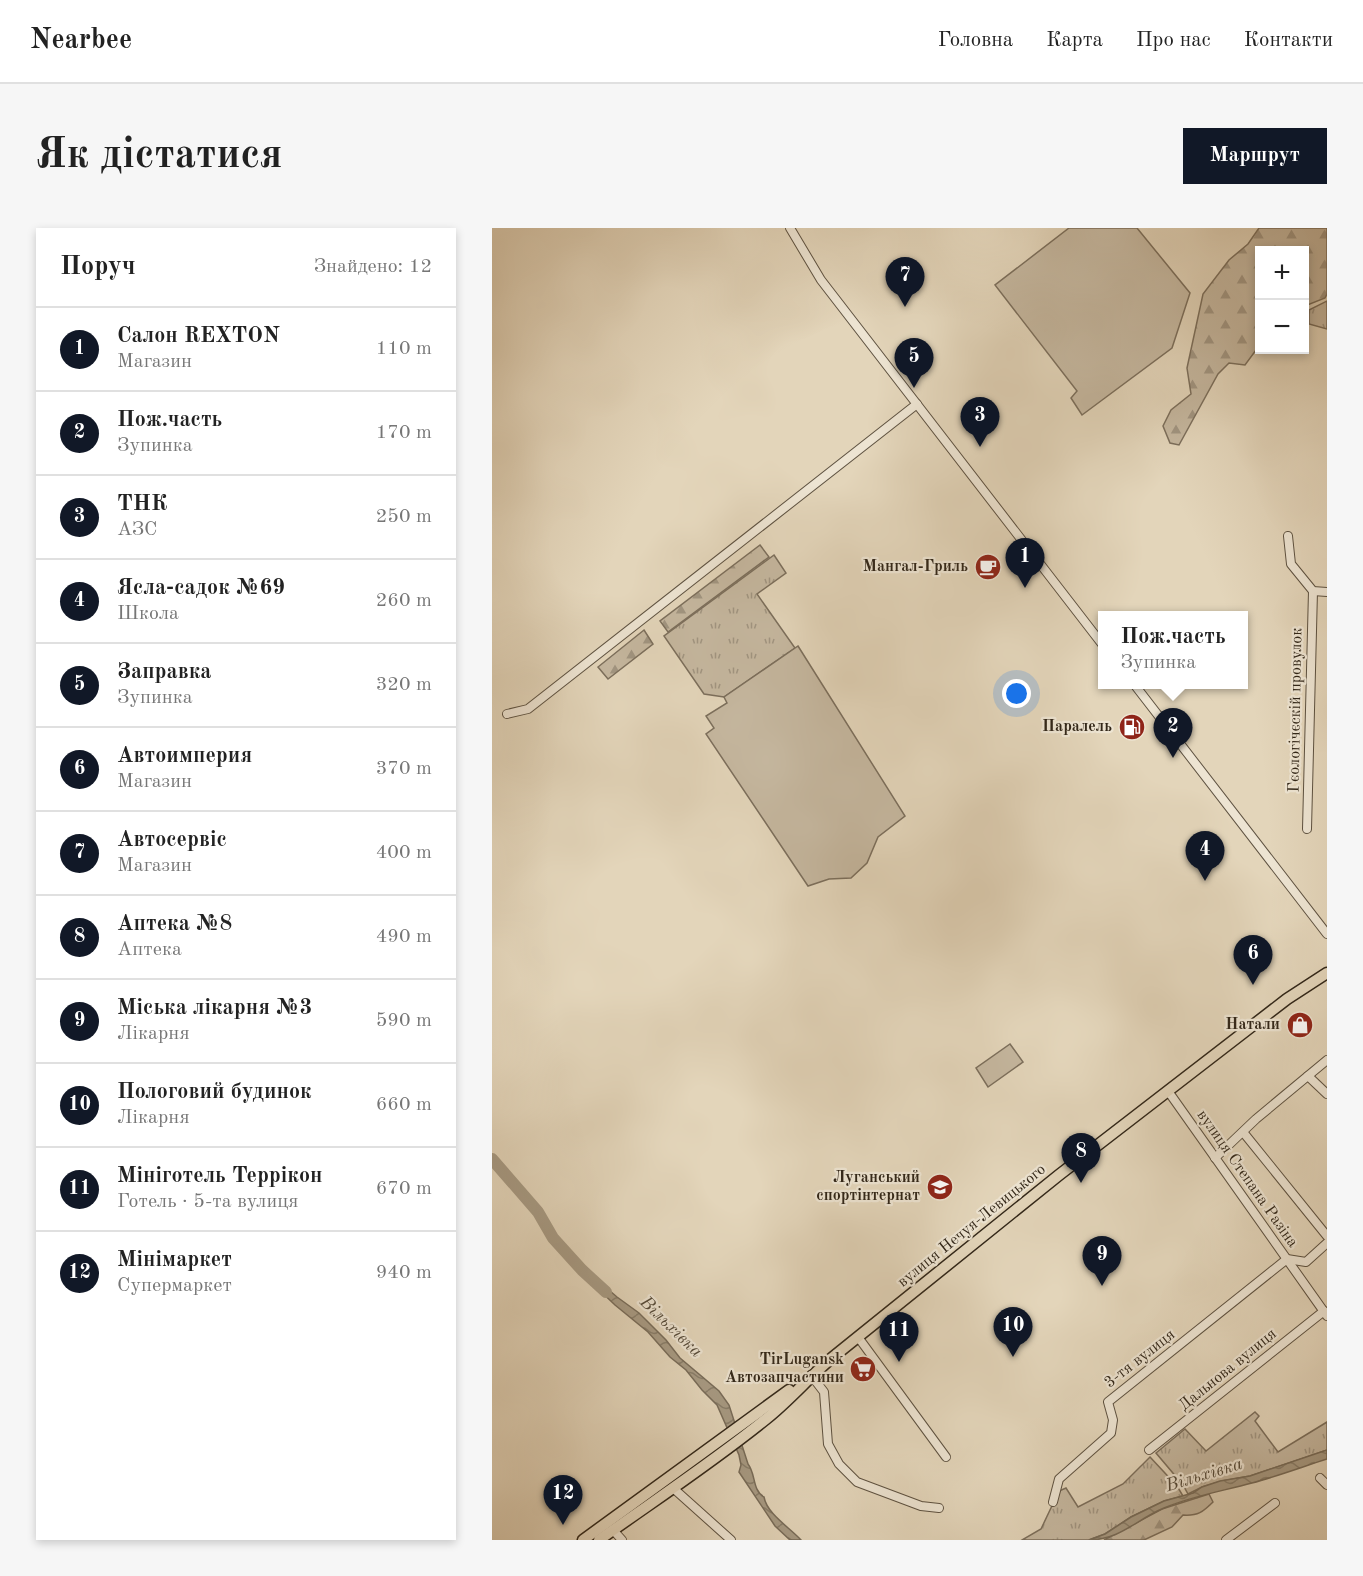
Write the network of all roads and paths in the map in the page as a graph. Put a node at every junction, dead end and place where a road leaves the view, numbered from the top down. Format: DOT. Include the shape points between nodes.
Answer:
graph roads {
  1 [pos="790,228"];
  2 [pos="917,404"];
  3 [pos="1288,536"];
  4 [pos="1313,591"];
  5 [pos="1327,592"];
  6 [pos="1098,639"];
  7 [pos="1138,689"];
  8 [pos="507,714"];
  9 [pos="1307,829"];
  10 [pos="1327,934"];
  11 [pos="1327,973"];
  12 [pos="1327,1060"];
  13 [pos="1308,1076"];
  14 [pos="1168,1091"];
  15 [pos="1327,1094"];
  16 [pos="1243,1132"];
  17 [pos="1215,1158"];
  18 [pos="1327,1236"];
  19 [pos="1327,1244"];
  20 [pos="1287,1259"];
  21 [pos="1326,1314"];
  22 [pos="858,1337"];
  23 [pos="811,1375"];
  24 [pos="1149,1450"];
  25 [pos="713,1452"];
  26 [pos="946,1457"];
  27 [pos="1320,1478"];
  28 [pos="1327,1485"];
  29 [pos="673,1488"];
  30 [pos="1053,1502"];
  31 [pos="1275,1503"];
  32 [pos="939,1508"];
  33 [pos="613,1530"];
  34 [pos="584,1540"];
  35 [pos="599,1540"];
  36 [pos="622,1540"];
  37 [pos="731,1540"];
  38 [pos="1226,1540"];
  1 -- 2 [label="street" via="821,280"];
  2 -- 6 [label="street"];
  2 -- 8 [label="street" via="528,709"];
  3 -- 4 [label="street" via="1291,564"];
  4 -- 5 [label="street"];
  4 -- 9 [label="street, Гєологічєскій провулок"];
  7 -- 10 [label="street"];
  11 -- 14 [label="main road, вулиця Нечуя-Левицького"];
  12 -- 13 [label="street"];
  13 -- 15 [label="street"];
  13 -- 16 [label="street"];
  14 -- 17 [label="street, вулиця Степана Разіна"];
  14 -- 22 [label="main road, вулиця Нечуя-Левицького"];
  16 -- 17 [label="street"];
  16 -- 18 [label="street"];
  17 -- 20 [label="street, вулиця Степана Разіна"];
  19 -- 20 [label="street" via="1306,1262"];
  20 -- 21 [label="street, вулиця Степана Разіна"];
  20 -- 30 [label="street, 3-тя вулиця" via="1108,1402 1113,1420 1111,1433 1059,1479"];
  21 -- 24 [label="street, Дальнова вулиця"];
  22 -- 23 [label="main road, вулиця Нечуя-Левицького"];
  22 -- 26 [label="street"];
  23 -- 25 [label="main road, вулиця Нечуя-Левицького"];
  23 -- 32 [label="street" via="824,1392 828,1444 839,1464 857,1482 921,1506"];
  25 -- 29 [label="main road"];
  25 -- 34 [label="main road"];
  27 -- 28 [label="street"];
  29 -- 33 [label="main road"];
  29 -- 37 [label="street"];
  31 -- 38 [label="street"];
  33 -- 35 [label="main road"];
  33 -- 36 [label="street"];
}
